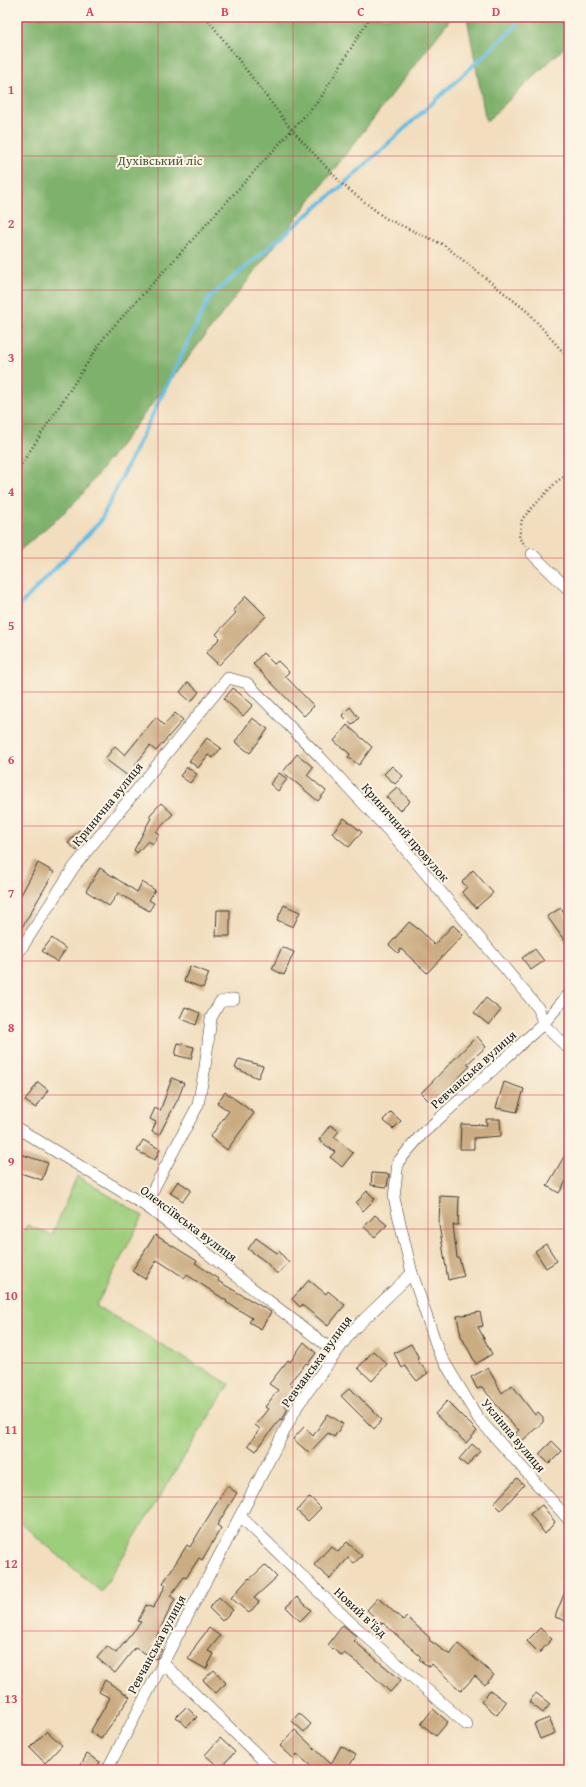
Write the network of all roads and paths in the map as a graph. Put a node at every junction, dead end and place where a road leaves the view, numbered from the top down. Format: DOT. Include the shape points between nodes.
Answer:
graph roads {
  1 [pos="206,17"];
  2 [pos="370,17"];
  3 [pos="292,130"];
  4 [pos="569,359"];
  5 [pos="17,471"];
  6 [pos="569,474"];
  7 [pos="532,554"];
  8 [pos="569,590"];
  9 [pos="228,678"];
  10 [pos="17,955"];
  11 [pos="569,994"];
  12 [pos="234,999"];
  13 [pos="543,1024"];
  14 [pos="569,1049"];
  15 [pos="17,1128"];
  16 [pos="146,1206"];
  17 [pos="412,1273"];
  18 [pos="336,1353"];
  19 [pos="240,1516"];
  20 [pos="569,1520"];
  21 [pos="162,1662"];
  22 [pos="467,1725"];
  23 [pos="17,1767"];
  24 [pos="20,1770"];
  25 [pos="107,1770"];
  26 [pos="273,1770"];
  1 -- 3 [label="path"];
  2 -- 3 [label="path" via="320,99"];
  3 -- 4 [label="path" via="343,184 385,218 444,245 528,312"];
  3 -- 5 [label="path" via="105,336"];
  6 -- 7 [label="path" via="557,481 522,519 519,538"];
  7 -- 8 [label="street"];
  9 -- 10 [label="street, Кринична вулиця" via="74,867"];
  9 -- 13 [label="street, Криничний провулок" via="247,683 400,843 539,1009"];
  11 -- 13 [label="street, Ревчанська вулиця"];
  12 -- 16 [label="street" via="220,1002 211,1018 198,1105"];
  13 -- 14 [label="street"];
  13 -- 17 [label="street, Ревчанська вулиця" via="422,1134 398,1162 394,1198"];
  15 -- 16 [label="street, Олексіївська вулиця"];
  16 -- 18 [label="street, Олексіївська вулиця"];
  17 -- 18 [label="street, Ревчанська вулиця" via="352,1331"];
  17 -- 20 [label="street, Уклінна вулиця" via="439,1353 478,1418"];
  18 -- 19 [label="street, Ревчанська вулиця" via="298,1405"];
  19 -- 21 [label="street, Ревчанська вулиця"];
  19 -- 22 [label="street, Новий в'їзд" via="350,1622"];
  21 -- 25 [label="street, Ревчанська вулиця"];
  21 -- 26 [label="street"];
  23 -- 24 [label="street"];
}
